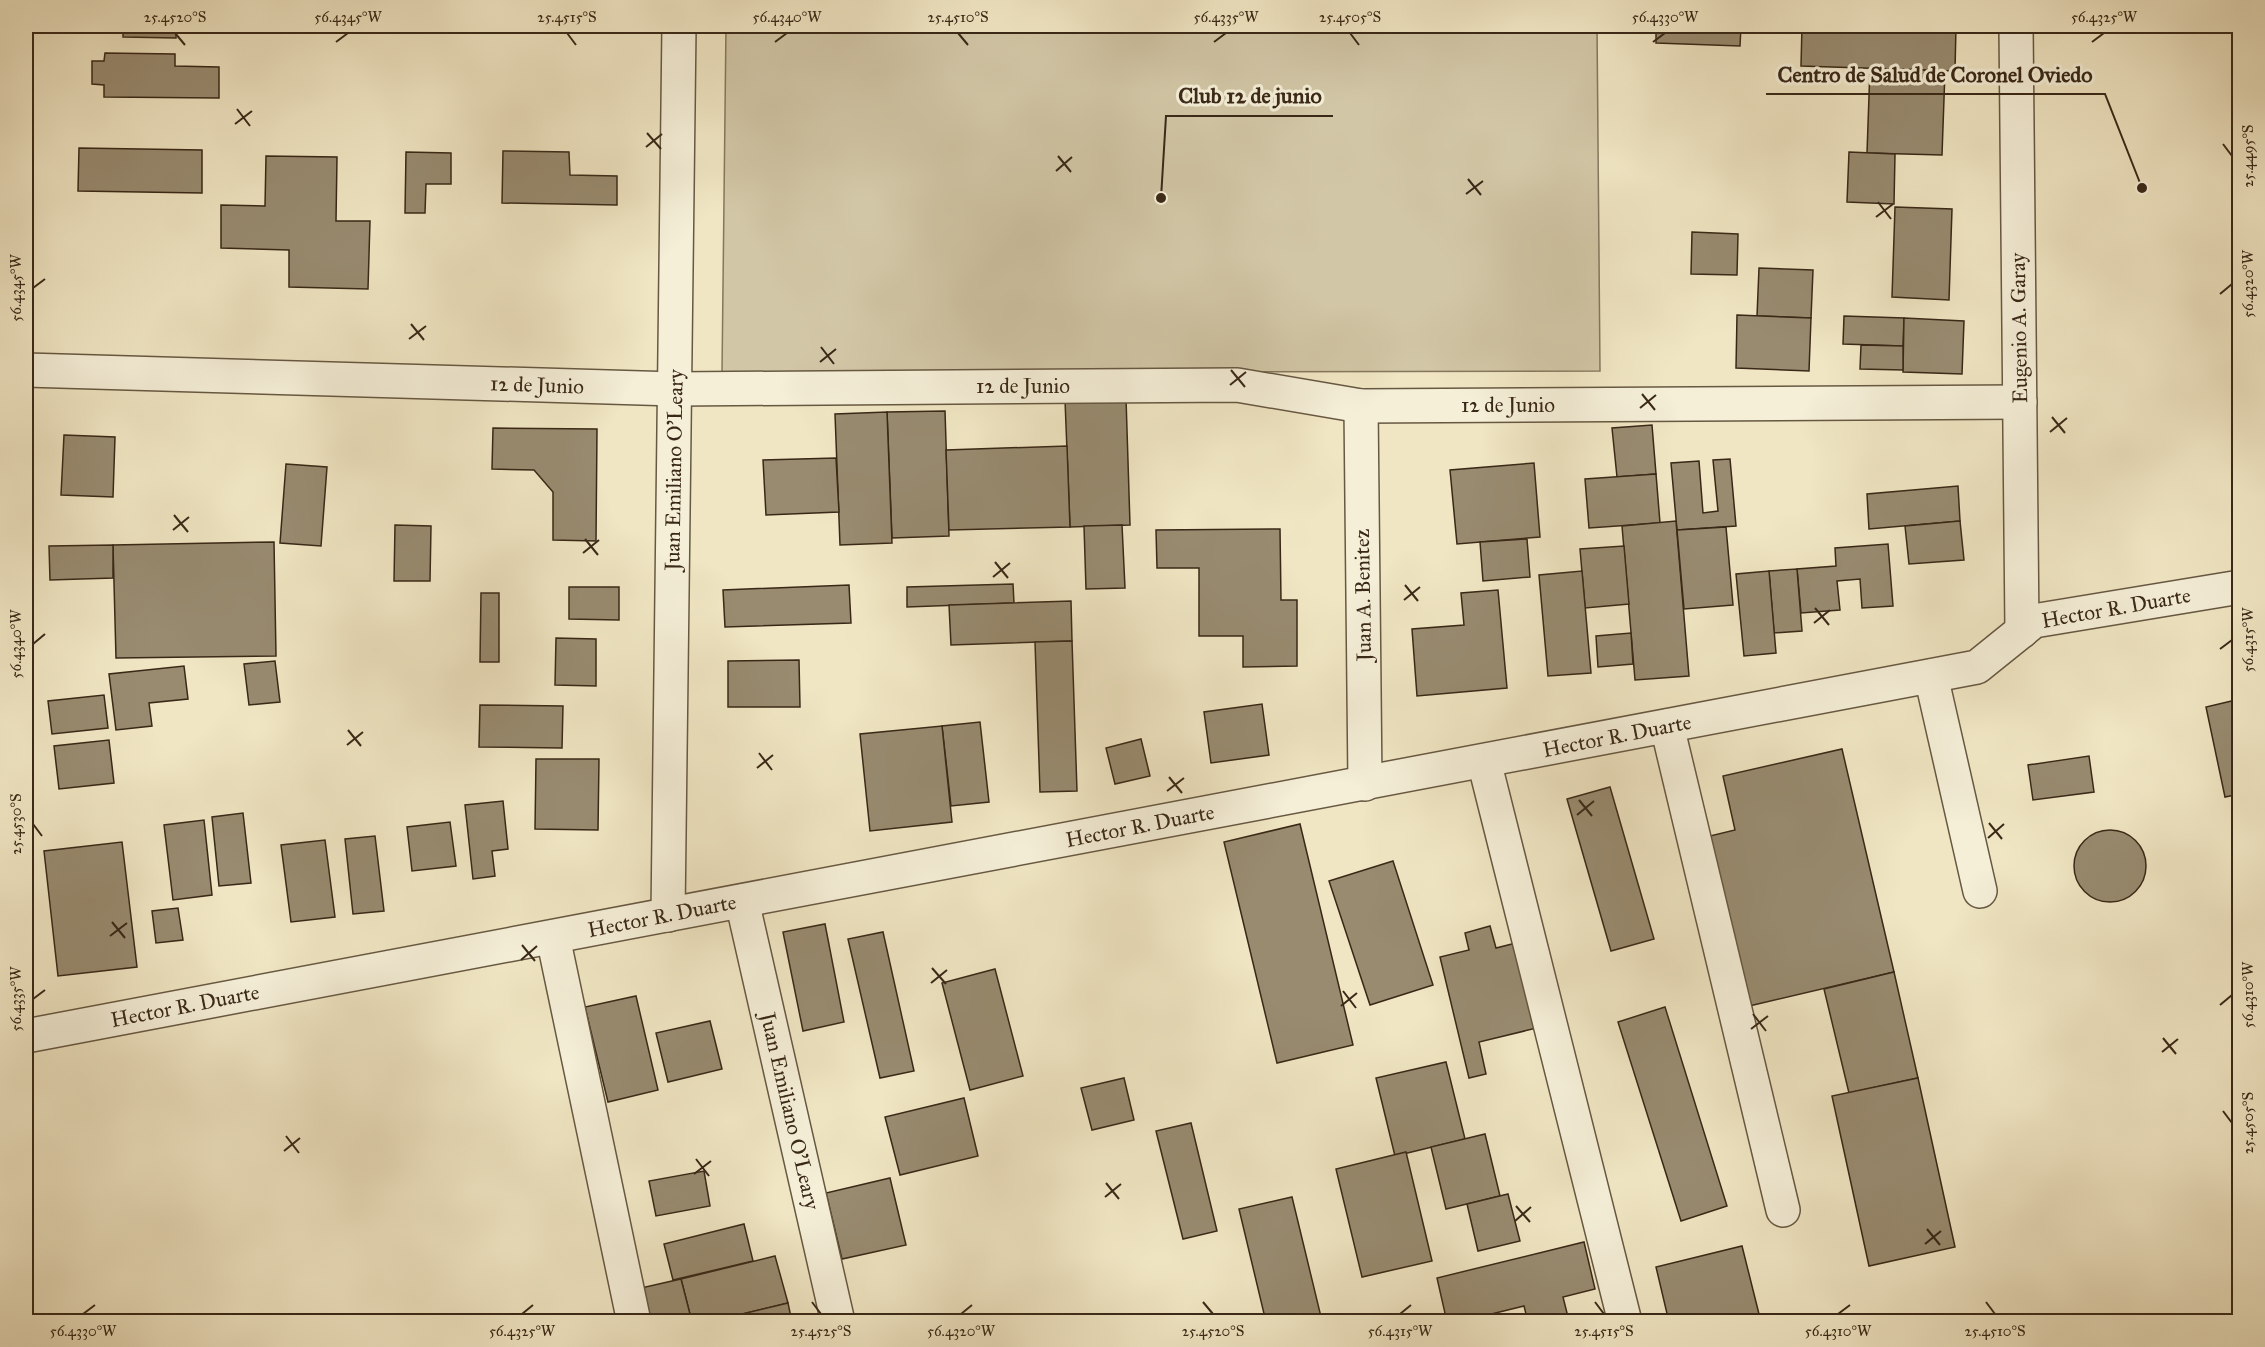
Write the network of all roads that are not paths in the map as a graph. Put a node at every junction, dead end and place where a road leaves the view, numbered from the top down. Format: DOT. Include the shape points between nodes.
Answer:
graph roads {
  1 [pos="679,26"];
  2 [pos="2016,26"];
  3 [pos="26,370"];
  4 [pos="675,389"];
  5 [pos="2020,402"];
  6 [pos="1361,406"];
  7 [pos="2240,587"];
  8 [pos="2022,631"];
  9 [pos="1931,676"];
  10 [pos="1667,726"];
  11 [pos="1484,761"];
  12 [pos="1365,784"];
  13 [pos="1980,891"];
  14 [pos="742,901"];
  15 [pos="668,915"];
  16 [pos="553,937"];
  17 [pos="26,1036"];
  18 [pos="1783,1210"];
  19 [pos="634,1322"];
  20 [pos="838,1322"];
  21 [pos="1625,1322"];
  1 -- 4 [label="street, Juan Emiliano O'Leary"];
  2 -- 5 [label="street, Eugenio A. Garay"];
  3 -- 4 [label="street, 12 de Junio"];
  4 -- 6 [label="street, 12 de Junio" via="1238,385"];
  4 -- 15 [label="street, Juan Emiliano O'Leary"];
  5 -- 6 [label="street, 12 de Junio"];
  5 -- 8 [label="street, Eugenio A. Garay"];
  6 -- 12 [label="street, Juan A. Benitez"];
  7 -- 8 [label="street, Hector R. Duarte" via="2034,621"];
  8 -- 9 [label="street, Hector R. Duarte" via="1977,667"];
  9 -- 10 [label="street, Hector R. Duarte"];
  9 -- 13 [label="street"];
  10 -- 11 [label="street, Hector R. Duarte"];
  10 -- 18 [label="street"];
  11 -- 12 [label="street, Hector R. Duarte"];
  11 -- 21 [label="street"];
  12 -- 14 [label="street, Hector R. Duarte"];
  14 -- 15 [label="street, Hector R. Duarte"];
  14 -- 20 [label="street, Juan Emiliano O'Leary"];
  15 -- 16 [label="street, Hector R. Duarte"];
  16 -- 17 [label="street, Hector R. Duarte"];
  16 -- 19 [label="street"];
}
